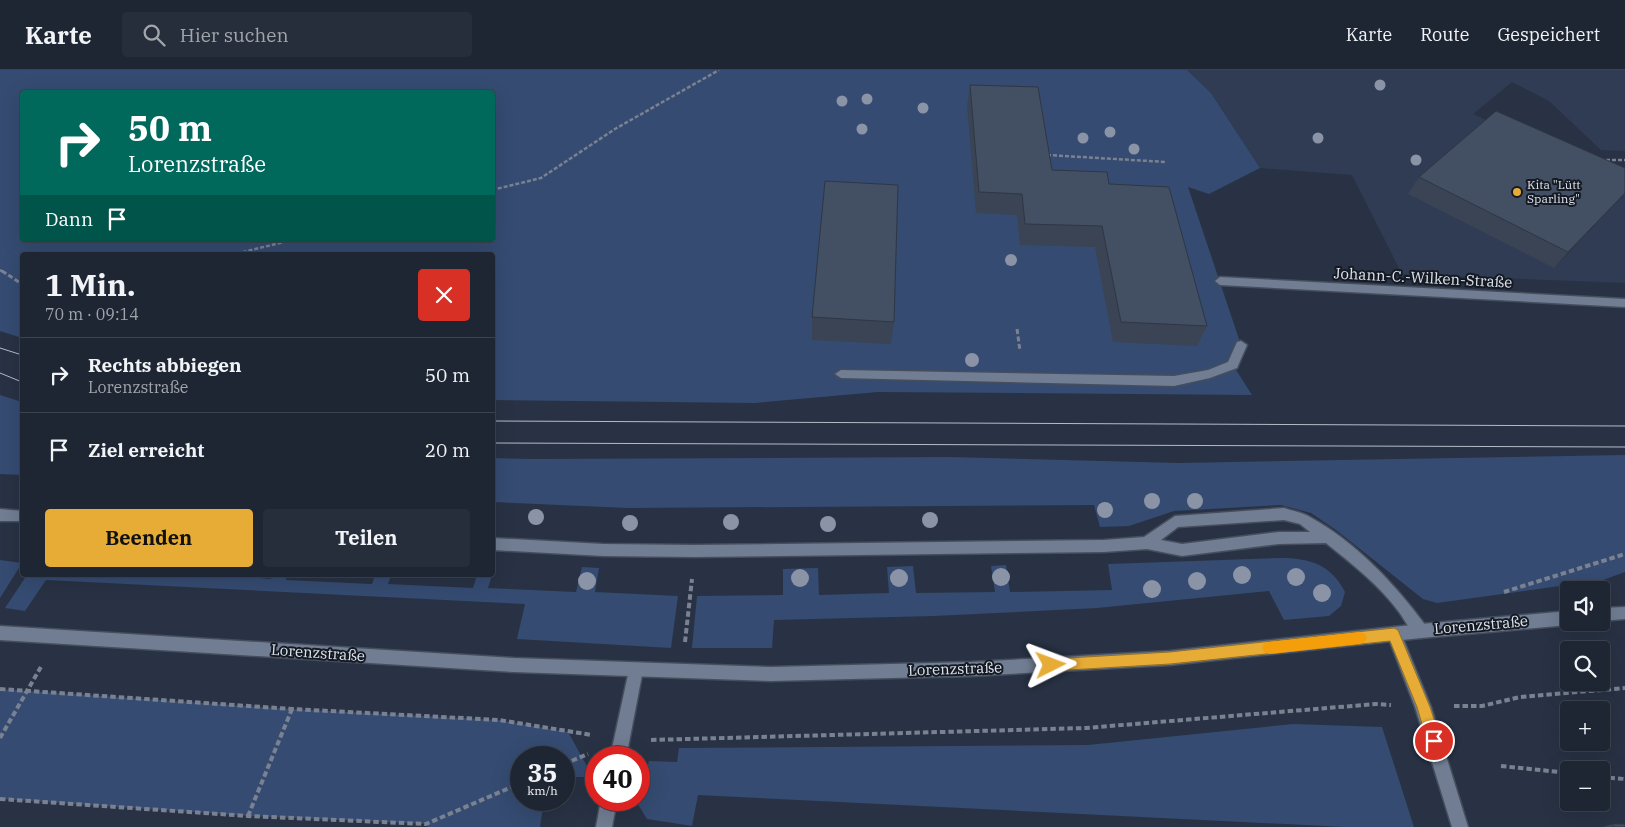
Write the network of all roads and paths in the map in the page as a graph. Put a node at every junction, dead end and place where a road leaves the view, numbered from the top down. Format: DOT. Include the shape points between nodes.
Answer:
graph roads {
  1 [pos="719,70"];
  2 [pos="1041,154"];
  3 [pos="1606,160"];
  4 [pos="1625,160"];
  5 [pos="1166,162"];
  6 [pos="495,189"];
  7 [pos="284,242"];
  8 [pos="243,252"];
  9 [pos="0,270"];
  10 [pos="1220,282"];
  11 [pos="20,283"];
  12 [pos="1625,303"];
  13 [pos="1241,345"];
  14 [pos="841,374"];
  15 [pos="0,515"];
  16 [pos="20,516"];
  17 [pos="1329,537"];
  18 [pos="1147,543"];
  19 [pos="495,544"];
  20 [pos="694,551"];
  21 [pos="1625,554"];
  22 [pos="1495,595"];
  23 [pos="1625,613"];
  24 [pos="1610,614"];
  25 [pos="1560,619"];
  26 [pos="1421,631"];
  27 [pos="0,633"];
  28 [pos="1394,634"];
  29 [pos="59,637"];
  30 [pos="636,670"];
  31 [pos="682,672"];
  32 [pos="1625,688"];
  33 [pos="0,689"];
  34 [pos="27,690"];
  35 [pos="1376,704"];
  36 [pos="1482,706"];
  37 [pos="292,709"];
  38 [pos="0,738"];
  39 [pos="622,739"];
  40 [pos="621,746"];
  41 [pos="1500,766"];
  42 [pos="1560,772"];
  43 [pos="1610,778"];
  44 [pos="1625,779"];
  45 [pos="510,788"];
  46 [pos="0,799"];
  47 [pos="607,811"];
  48 [pos="248,816"];
  49 [pos="427,826"];
  50 [pos="604,827"];
  51 [pos="1460,827"];
  1 -- 6 [label="path" via="615,129 541,178"];
  2 -- 5 [label="path"];
  3 -- 4 [label="path"];
  7 -- 8 [label="path"];
  9 -- 11 [label="path"];
  10 -- 12 [label="street, Johann-C.-Wilken-Straße"];
  13 -- 14 [label="street" via="1233,365 1210,374 1174,381"];
  15 -- 16 [label="street"];
  17 -- 18 [label="street" via="1279,538 1182,550"];
  17 -- 18 [label="street" via="1304,520 1284,514 1175,522"];
  17 -- 26 [label="street" via="1366,567 1402,605"];
  18 -- 20 [label="street"];
  19 -- 20 [label="street"];
  20 -- 31 [label="path"];
  21 -- 22 [label="path"];
  23 -- 24 [label="street"];
  25 -- 26 [label="street, Lorenzstraße"];
  26 -- 28 [label="street, Lorenzstraße"];
  27 -- 29 [label="street, Lorenzstraße"];
  28 -- 31 [label="street, Lorenzstraße" via="1170,658 982,669 771,674"];
  28 -- 51 [label="street" via="1423,707"];
  29 -- 30 [label="street, Lorenzstraße"];
  29 -- 34 [label="path"];
  30 -- 31 [label="street, Lorenzstraße"];
  30 -- 39 [label="street"];
  32 -- 36 [label="path" via="1520,698"];
  33 -- 34 [label="path"];
  34 -- 37 [label="path"];
  34 -- 38 [label="path"];
  35 -- 39 [label="path" via="1086,728"];
  37 -- 39 [label="path" via="498,720"];
  37 -- 48 [label="path"];
  39 -- 40 [label="street"];
  41 -- 42 [label="path"];
  43 -- 44 [label="path"];
  45 -- 49 [label="path"];
  46 -- 48 [label="path"];
  47 -- 50 [label="street"];
  48 -- 49 [label="path"];
}
